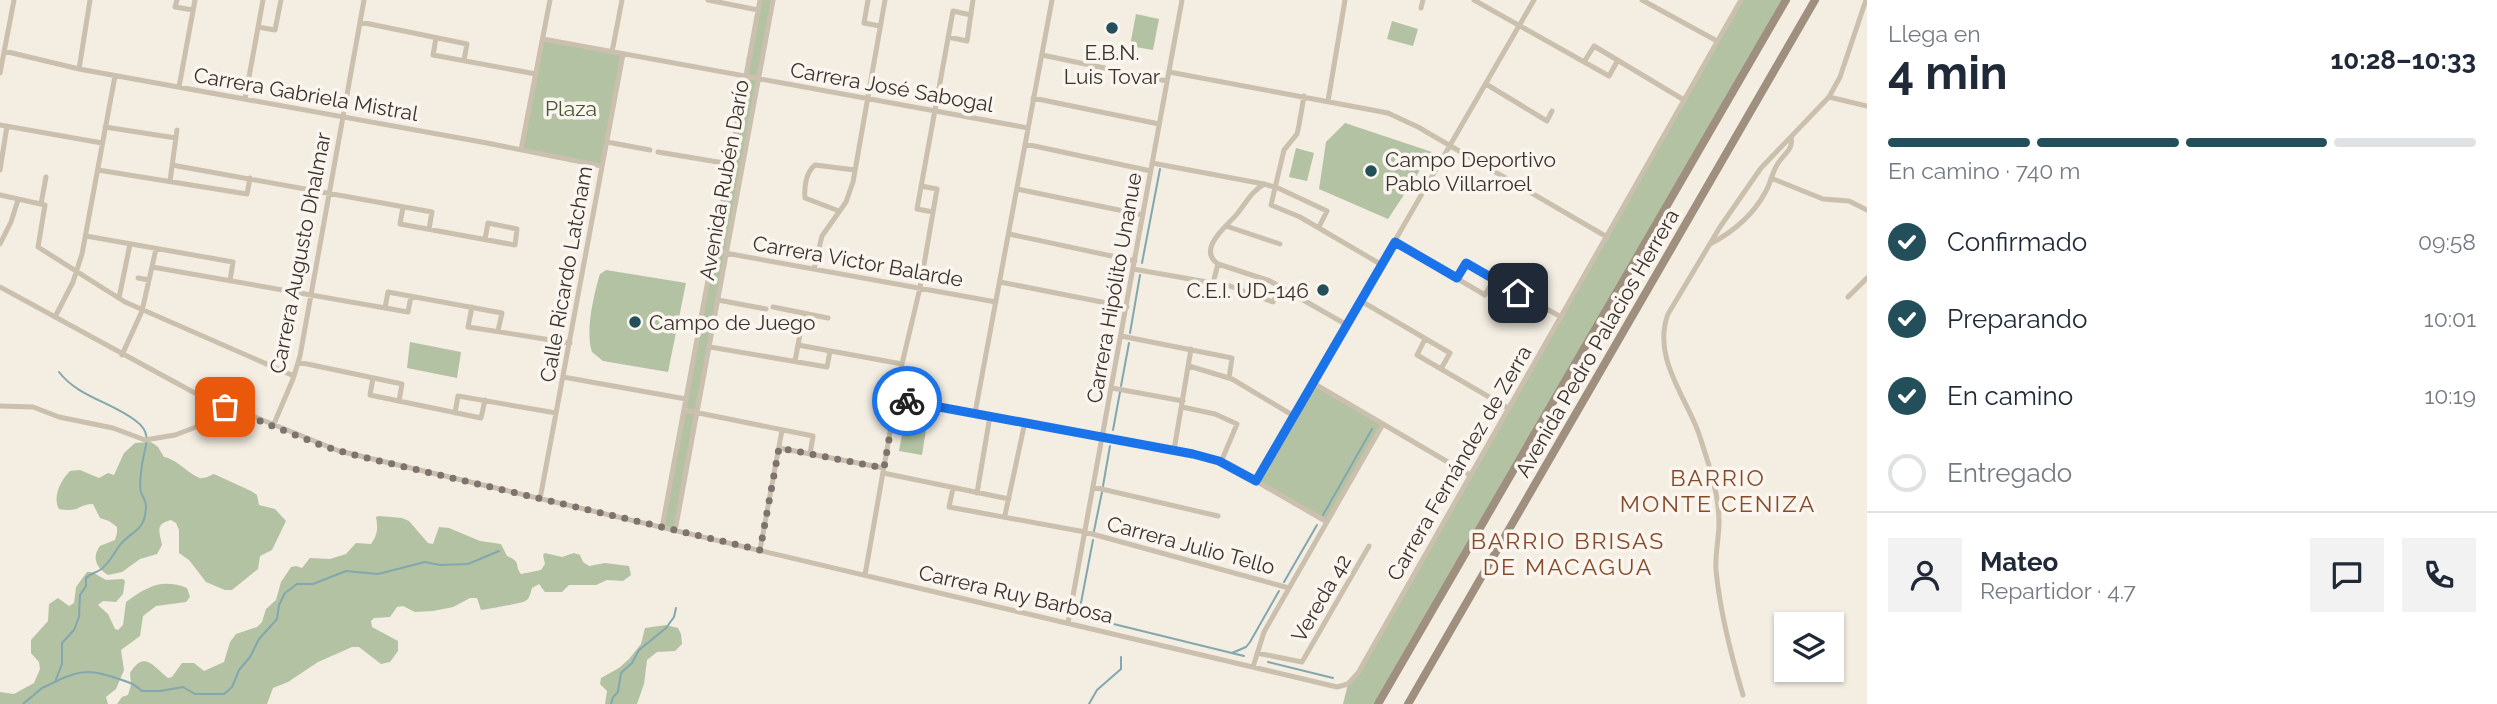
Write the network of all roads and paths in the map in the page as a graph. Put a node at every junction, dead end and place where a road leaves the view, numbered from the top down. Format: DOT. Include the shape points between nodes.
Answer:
graph roads {
  1 [pos="14,0"];
  2 [pos="90,0"];
  3 [pos="177,0"];
  4 [pos="195,0"];
  5 [pos="263,0"];
  6 [pos="281,0"];
  7 [pos="364,0"];
  8 [pos="550,0"];
  9 [pos="622,0"];
  10 [pos="708,0"];
  11 [pos="760,0"];
  12 [pos="774,0"];
  13 [pos="868,0"];
  14 [pos="885,0"];
  15 [pos="973,0"];
  16 [pos="1052,0"];
  17 [pos="1182,0"];
  18 [pos="1343,0"];
  19 [pos="1423,0"];
  20 [pos="1474,0"];
  21 [pos="1534,0"];
  22 [pos="1642,0"];
  23 [pos="1741,0"];
  24 [pos="1786,0"];
  25 [pos="1815,0"];
  26 [pos="1866,0"];
  27 [pos="1653,3"];
  28 [pos="1421,8"];
  29 [pos="193,10"];
  30 [pos="758,10"];
  31 [pos="971,15"];
  32 [pos="360,22"];
  33 [pos="1520,25"];
  34 [pos="880,26"];
  35 [pos="258,27"];
  36 [pos="948,37"];
  37 [pos="436,38"];
  38 [pos="543,39"];
  39 [pos="1717,41"];
  40 [pos="4,51"];
  41 [pos="612,52"];
  42 [pos="624,54"];
  43 [pos="1042,55"];
  44 [pos="464,60"];
  45 [pos="1618,60"];
  46 [pos="1584,62"];
  47 [pos="79,69"];
  48 [pos="1169,72"];
  49 [pos="0,73"];
  50 [pos="536,74"];
  51 [pos="115,76"];
  52 [pos="746,76"];
  53 [pos="759,79"];
  54 [pos="1167,81"];
  55 [pos="1486,84"];
  56 [pos="179,87"];
  57 [pos="1304,96"];
  58 [pos="1829,97"];
  59 [pos="867,98"];
  60 [pos="244,99"];
  61 [pos="1033,99"];
  62 [pos="1684,100"];
  63 [pos="1328,101"];
  64 [pos="1867,106"];
  65 [pos="935,111"];
  66 [pos="1552,111"];
  67 [pos="343,117"];
  68 [pos="1159,124"];
  69 [pos="3,125"];
  70 [pos="105,127"];
  71 [pos="1028,128"];
  72 [pos="177,130"];
  73 [pos="1791,137"];
  74 [pos="176,138"];
  75 [pos="607,142"];
  76 [pos="102,143"];
  77 [pos="1025,145"];
  78 [pos="1450,146"];
  79 [pos="521,150"];
  80 [pos="650,150"];
  81 [pos="658,152"];
  82 [pos="1152,163"];
  83 [pos="730,164"];
  84 [pos="172,165"];
  85 [pos="602,166"];
  86 [pos="0,170"];
  87 [pos="98,170"];
  88 [pos="855,170"];
  89 [pos="1151,171"];
  90 [pos="46,177"];
  91 [pos="250,178"];
  92 [pos="1771,178"];
  93 [pos="170,181"];
  94 [pos="1264,184"];
  95 [pos="921,186"];
  96 [pos="1276,187"];
  97 [pos="1017,188"];
  98 [pos="329,193"];
  99 [pos="0,195"];
  100 [pos="18,200"];
  101 [pos="41,204"];
  102 [pos="403,207"];
  103 [pos="1867,210"];
  104 [pos="839,211"];
  105 [pos="933,212"];
  106 [pos="1143,215"];
  107 [pos="0,223"];
  108 [pos="1226,226"];
  109 [pos="9,228"];
  110 [pos="1319,228"];
  111 [pos="429,229"];
  112 [pos="1009,234"];
  113 [pos="86,236"];
  114 [pos="1607,237"];
  115 [pos="485,239"];
  116 [pos="1395,242"];
  117 [pos="0,244"];
  118 [pos="130,244"];
  119 [pos="1280,244"];
  120 [pos="1710,244"];
  121 [pos="156,249"];
  122 [pos="714,251"];
  123 [pos="727,253"];
  124 [pos="1135,261"];
  125 [pos="1218,264"];
  126 [pos="1382,265"];
  127 [pos="152,267"];
  128 [pos="814,269"];
  129 [pos="1133,269"];
  130 [pos="77,271"];
  131 [pos="138,278"];
  132 [pos="1457,278"];
  133 [pos="1494,279"];
  134 [pos="149,280"];
  135 [pos="1866,280"];
  136 [pos="230,281"];
  137 [pos="1000,282"];
  138 [pos="1213,282"];
  139 [pos="0,286"];
  140 [pos="1281,287"];
  141 [pos="920,288"];
  142 [pos="310,295"];
  143 [pos="411,296"];
  144 [pos="1848,297"];
  145 [pos="119,298"];
  146 [pos="718,300"];
  147 [pos="996,302"];
  148 [pos="1361,302"];
  149 [pos="472,307"];
  150 [pos="1126,307"];
  151 [pos="385,308"];
  152 [pos="143,309"];
  153 [pos="804,313"];
  154 [pos="55,317"];
  155 [pos="1561,317"];
  156 [pos="828,318"];
  157 [pos="1347,325"];
  158 [pos="498,331"];
  159 [pos="1121,336"];
  160 [pos="1425,339"];
  161 [pos="570,343"];
  162 [pos="798,345"];
  163 [pos="709,347"];
  164 [pos="1191,349"];
  165 [pos="830,351"];
  166 [pos="122,355"];
  167 [pos="795,361"];
  168 [pos="298,362"];
  169 [pos="902,364"];
  170 [pos="1189,366"];
  171 [pos="1441,369"];
  172 [pos="294,376"];
  173 [pos="564,377"];
  174 [pos="373,378"];
  175 [pos="1229,378"];
  176 [pos="1313,383"];
  177 [pos="1117,389"];
  178 [pos="686,399"];
  179 [pos="896,399"];
  180 [pos="485,400"];
  181 [pos="399,401"];
  182 [pos="216,402"];
  183 [pos="1182,404"];
  184 [pos="0,406"];
  185 [pos="1508,408"];
  186 [pos="684,410"];
  187 [pos="455,413"];
  188 [pos="556,413"];
  189 [pos="697,413"];
  190 [pos="975,413"];
  191 [pos="990,416"];
  192 [pos="1294,416"];
  193 [pos="1025,422"];
  194 [pos="1383,425"];
  195 [pos="273,426"];
  196 [pos="782,430"];
  197 [pos="1103,437"];
  198 [pos="779,448"];
  199 [pos="1174,450"];
  200 [pos="810,454"];
  201 [pos="1221,462"];
  202 [pos="883,471"];
  203 [pos="1470,475"];
  204 [pos="1256,481"];
  205 [pos="953,488"];
  206 [pos="1099,489"];
  207 [pos="977,493"];
  208 [pos="540,499"];
  209 [pos="1009,499"];
  210 [pos="1005,515"];
  211 [pos="1218,516"];
  212 [pos="1327,522"];
  213 [pos="662,528"];
  214 [pos="675,531"];
  215 [pos="1085,532"];
  216 [pos="1369,546"];
  217 [pos="760,550"];
  218 [pos="864,575"];
  219 [pos="1289,589"];
  220 [pos="1068,623"];
  221 [pos="1257,653"];
  222 [pos="1253,667"];
  223 [pos="1348,684"];
  224 [pos="1743,695"];
  225 [pos="1378,704"];
  226 [pos="1408,704"];
  1 -- 40 [label="street"];
  2 -- 47 [label="street"];
  3 -- 29 [label="street" via="175,7"];
  4 -- 29 [label="street"];
  5 -- 35 [label="street"];
  6 -- 35 [label="street" via="275,30"];
  7 -- 32 [label="street, Carrera Augusto Dhalmar"];
  8 -- 38 [label="street"];
  9 -- 41 [label="street"];
  10 -- 30 [label="street"];
  11 -- 30 [label="street, Avenida Rubén Darío"];
  12 -- 53 [label="street, Avenida Rubén Darío"];
  13 -- 34 [label="street" via="864,23"];
  14 -- 34 [label="street"];
  15 -- 31 [label="street"];
  16 -- 43 [label="street"];
  17 -- 48 [label="street, Carrera Hipólito Unanue"];
  18 -- 63 [label="street"];
  19 -- 28 [label="street"];
  20 -- 33 [label="street"];
  21 -- 33 [label="street"];
  22 -- 27 [label="street"];
  23 -- 39 [label="street, Carrera Fernández de Zerra"];
  24 -- 225 [label="main road, Avenida Pedro Palacios Herrera"];
  25 -- 226 [label="main road, Avenida Pedro Palacios Herrera"];
  26 -- 58 [label="street"];
  27 -- 39 [label="street"];
  29 -- 56 [label="street"];
  30 -- 52 [label="street, Avenida Rubén Darío"];
  31 -- 36 [label="street" via="953,11"];
  31 -- 36 [label="street" via="967,41"];
  32 -- 37 [label="street"];
  32 -- 67 [label="street, Carrera Augusto Dhalmar"];
  33 -- 46 [label="street"];
  33 -- 55 [label="street"];
  34 -- 59 [label="street"];
  35 -- 60 [label="street"];
  36 -- 65 [label="street"];
  37 -- 44 [label="street" via="467,44"];
  37 -- 44 [label="street" via="433,55"];
  38 -- 41 [label="street, Carrera José Sabogal"];
  38 -- 50 [label="street"];
  39 -- 62 [label="street, Carrera Fernández de Zerra"];
  40 -- 47 [label="street, Carrera Gabriela Mistral"];
  40 -- 49 [label="street"];
  41 -- 42 [label="street, Carrera José Sabogal"];
  42 -- 52 [label="street, Carrera José Sabogal"];
  42 -- 75 [label="street, Calle Ricardo Latcham"];
  43 -- 54 [label="street"];
  43 -- 61 [label="street"];
  44 -- 50 [label="street"];
  45 -- 46 [label="street" via="1594,46"];
  45 -- 46 [label="street" via="1609,76"];
  45 -- 62 [label="street"];
  47 -- 51 [label="street, Carrera Gabriela Mistral"];
  48 -- 54 [label="street, Carrera Hipólito Unanue"];
  48 -- 57 [label="street"];
  50 -- 79 [label="street"];
  51 -- 56 [label="street, Carrera Gabriela Mistral"];
  51 -- 70 [label="street"];
  52 -- 53 [label="street, Carrera José Sabogal"];
  52 -- 83 [label="street, Avenida Rubén Darío"];
  53 -- 59 [label="street, Carrera José Sabogal"];
  53 -- 123 [label="street, Avenida Rubén Darío"];
  54 -- 68 [label="street, Carrera Hipólito Unanue"];
  55 -- 66 [label="street" via="1547,121"];
  55 -- 78 [label="street"];
  56 -- 60 [label="street, Carrera Gabriela Mistral"];
  57 -- 63 [label="street"];
  57 -- 96 [label="street" via="1297,134 1284,150"];
  58 -- 64 [label="street"];
  58 -- 73 [label="street"];
  59 -- 65 [label="street, Carrera José Sabogal"];
  59 -- 88 [label="street"];
  60 -- 67 [label="street, Carrera Gabriela Mistral"];
  61 -- 68 [label="street"];
  61 -- 71 [label="street"];
  62 -- 114 [label="street, Carrera Fernández de Zerra"];
  63 -- 78 [label="street" via="1388,113"];
  65 -- 71 [label="street, Carrera José Sabogal"];
  65 -- 95 [label="street"];
  67 -- 79 [label="street, Carrera Gabriela Mistral"];
  67 -- 98 [label="street, Carrera Augusto Dhalmar"];
  68 -- 82 [label="street, Carrera Hipólito Unanue"];
  69 -- 76 [label="street"];
  69 -- 86 [label="street"];
  70 -- 74 [label="street"];
  70 -- 76 [label="street"];
  71 -- 77 [label="street"];
  72 -- 74 [label="street"];
  73 -- 92 [label="street" via="1790,149"];
  73 -- 120 [label="street" via="1761,168"];
  74 -- 84 [label="street"];
  75 -- 80 [label="street"];
  75 -- 85 [label="street, Calle Ricardo Latcham"];
  76 -- 87 [label="street"];
  77 -- 89 [label="street"];
  77 -- 97 [label="street"];
  78 -- 114 [label="street"];
  78 -- 116 [label="street"];
  79 -- 85 [label="street, Carrera Gabriela Mistral"];
  81 -- 83 [label="street"];
  82 -- 89 [label="street, Carrera Hipólito Unanue"];
  82 -- 94 [label="street"];
  83 -- 122 [label="street, Avenida Rubén Darío"];
  84 -- 91 [label="street"];
  84 -- 93 [label="street"];
  85 -- 161 [label="street, Calle Ricardo Latcham"];
  87 -- 93 [label="street"];
  87 -- 113 [label="street"];
  88 -- 104 [label="street" via="851,190"];
  88 -- 104 [label="street" via="815,165 807,176 805,198"];
  89 -- 106 [label="street, Carrera Hipólito Unanue"];
  90 -- 101 [label="street"];
  91 -- 93 [label="street" via="247,194"];
  91 -- 98 [label="street"];
  92 -- 103 [label="street"];
  92 -- 120 [label="street" via="1763,197 1739,226"];
  94 -- 96 [label="street"];
  94 -- 108 [label="street"];
  95 -- 105 [label="street" via="918,209"];
  95 -- 105 [label="street" via="937,189"];
  96 -- 110 [label="street" via="1270,205"];
  96 -- 110 [label="street" via="1328,212"];
  97 -- 106 [label="street"];
  97 -- 112 [label="street"];
  98 -- 102 [label="street"];
  98 -- 142 [label="street, Carrera Augusto Dhalmar"];
  99 -- 100 [label="street"];
  100 -- 101 [label="street"];
  100 -- 109 [label="street"];
  101 -- 130 [label="street" via="46,205 38,247"];
  102 -- 111 [label="street" via="400,224"];
  102 -- 111 [label="street" via="432,212"];
  104 -- 128 [label="street" via="822,236"];
  105 -- 141 [label="street"];
  106 -- 124 [label="street, Carrera Hipólito Unanue"];
  107 -- 109 [label="street"];
  108 -- 119 [label="street"];
  108 -- 125 [label="street" via="1211,246 1211,258"];
  109 -- 117 [label="street"];
  110 -- 126 [label="street"];
  111 -- 115 [label="street"];
  112 -- 124 [label="street"];
  112 -- 137 [label="street"];
  113 -- 118 [label="street"];
  113 -- 130 [label="street"];
  114 -- 155 [label="street, Carrera Fernández de Zerra"];
  115 -- 115 [label="street" via="515,245 517,229 488,223"];
  116 -- 126 [label="street"];
  116 -- 132 [label="street"];
  118 -- 121 [label="street"];
  118 -- 145 [label="street"];
  120 -- 224 [label="street" via="1668,314 1664,342 1667,363 1693,418 1715,490 1719,592"];
  121 -- 127 [label="street"];
  121 -- 136 [label="street" via="233,262"];
  122 -- 123 [label="street, Carrera Victor Balarde"];
  122 -- 178 [label="street, Avenida Rubén Darío"];
  123 -- 128 [label="street, Carrera Victor Balarde"];
  123 -- 146 [label="street, Avenida Rubén Darío"];
  124 -- 129 [label="street, Carrera Hipólito Unanue"];
  125 -- 138 [label="street"];
  125 -- 140 [label="street"];
  126 -- 148 [label="street"];
  127 -- 134 [label="street"];
  127 -- 136 [label="street"];
  128 -- 141 [label="street, Carrera Victor Balarde"];
  129 -- 138 [label="street"];
  129 -- 150 [label="street, Carrera Hipólito Unanue"];
  130 -- 145 [label="street"];
  130 -- 154 [label="street"];
  131 -- 134 [label="street"];
  132 -- 133 [label="street" via="1466,263"];
  132 -- 133 [label="street" via="1485,295"];
  133 -- 155 [label="street"];
  134 -- 152 [label="street"];
  135 -- 144 [label="street"];
  136 -- 142 [label="street"];
  137 -- 147 [label="street"];
  137 -- 150 [label="street"];
  138 -- 140 [label="street" via="1273,302"];
  139 -- 154 [label="street"];
  140 -- 157 [label="street"];
  141 -- 147 [label="street, Carrera Victor Balarde"];
  141 -- 169 [label="street"];
  142 -- 151 [label="street"];
  142 -- 168 [label="street, Carrera Augusto Dhalmar"];
  143 -- 149 [label="street"];
  143 -- 151 [label="street" via="388,292"];
  143 -- 151 [label="street" via="408,312"];
  145 -- 152 [label="street"];
  146 -- 153 [label="street"];
  146 -- 163 [label="street, Avenida Rubén Darío"];
  147 -- 190 [label="street"];
  148 -- 157 [label="street"];
  148 -- 160 [label="street"];
  149 -- 158 [label="street" via="502,313"];
  149 -- 158 [label="street" via="468,327"];
  150 -- 159 [label="street, Carrera Hipólito Unanue"];
  152 -- 166 [label="street"];
  152 -- 172 [label="street"];
  153 -- 156 [label="street"];
  153 -- 162 [label="street"];
  154 -- 166 [label="street"];
  155 -- 185 [label="street, Carrera Fernández de Zerra"];
  157 -- 176 [label="street"];
  158 -- 161 [label="street"];
  159 -- 164 [label="street"];
  159 -- 177 [label="street, Carrera Hipólito Unanue"];
  160 -- 171 [label="street" via="1417,355"];
  160 -- 171 [label="street" via="1450,354"];
  161 -- 173 [label="street, Calle Ricardo Latcham"];
  162 -- 165 [label="street"];
  162 -- 167 [label="street"];
  163 -- 167 [label="street"];
  163 -- 189 [label="street, Avenida Rubén Darío"];
  164 -- 170 [label="street"];
  164 -- 175 [label="street" via="1232,358"];
  165 -- 167 [label="street" via="827,367"];
  165 -- 169 [label="street"];
  166 -- 182 [label="street"];
  168 -- 172 [label="street, Carrera Augusto Dhalmar"];
  168 -- 174 [label="street"];
  169 -- 179 [label="street"];
  170 -- 175 [label="street"];
  170 -- 183 [label="street"];
  171 -- 185 [label="street"];
  172 -- 195 [label="street, Carrera Augusto Dhalmar"];
  173 -- 178 [label="street"];
  173 -- 188 [label="street, Calle Ricardo Latcham"];
  174 -- 181 [label="street" via="370,395"];
  174 -- 181 [label="street" via="402,384"];
  175 -- 192 [label="street"];
  176 -- 192 [label="street"];
  176 -- 194 [label="street"];
  177 -- 183 [label="street"];
  177 -- 197 [label="street, Carrera Hipólito Unanue"];
  178 -- 186 [label="street, Avenida Rubén Darío"];
  179 -- 190 [label="street"];
  179 -- 202 [label="street"];
  180 -- 187 [label="street" via="458,396"];
  180 -- 187 [label="street" via="481,418"];
  180 -- 188 [label="street"];
  181 -- 187 [label="street"];
  182 -- 184 [label="street" via="204,424 145,440 33,407"];
  182 -- 195 [label="street"];
  183 -- 199 [label="street"];
  183 -- 201 [label="street" via="1237,424"];
  185 -- 203 [label="street, Carrera Fernández de Zerra"];
  186 -- 189 [label="street"];
  186 -- 213 [label="street, Avenida Rubén Darío"];
  188 -- 208 [label="street, Calle Ricardo Latcham"];
  189 -- 196 [label="street"];
  189 -- 214 [label="street, Avenida Rubén Darío"];
  190 -- 191 [label="street"];
  191 -- 193 [label="street"];
  191 -- 207 [label="street"];
  192 -- 204 [label="street"];
  193 -- 197 [label="street"];
  193 -- 209 [label="street"];
  194 -- 203 [label="street"];
  194 -- 212 [label="street"];
  195 -- 208 [label="street" via="358,456"];
  196 -- 198 [label="street"];
  196 -- 200 [label="street" via="813,436"];
  197 -- 199 [label="street"];
  197 -- 206 [label="street, Carrera Hipólito Unanue"];
  198 -- 200 [label="street"];
  198 -- 217 [label="street"];
  199 -- 201 [label="street"];
  200 -- 202 [label="street"];
  201 -- 204 [label="street"];
  202 -- 205 [label="street"];
  202 -- 218 [label="street"];
  203 -- 223 [label="street, Carrera Fernández de Zerra"];
  204 -- 212 [label="street"];
  205 -- 207 [label="street"];
  205 -- 210 [label="street, Carrera Julio Tello" via="949,507"];
  206 -- 211 [label="street"];
  206 -- 215 [label="street, Carrera Hipólito Unanue"];
  207 -- 209 [label="street"];
  208 -- 213 [label="street"];
  209 -- 210 [label="street"];
  210 -- 215 [label="street, Carrera Julio Tello"];
  212 -- 219 [label="street"];
  213 -- 214 [label="street, Carrera Ruy Barbosa"];
  214 -- 217 [label="street, Carrera Ruy Barbosa"];
  215 -- 219 [label="street, Carrera Julio Tello"];
  215 -- 220 [label="street, Carrera Hipólito Unanue"];
  216 -- 221 [label="street, Vereda 42" via="1303,660"];
  217 -- 218 [label="street, Carrera Ruy Barbosa"];
  218 -- 220 [label="street, Carrera Ruy Barbosa"];
  219 -- 221 [label="street"];
  220 -- 222 [label="street, Carrera Ruy Barbosa"];
  221 -- 222 [label="street"];
  222 -- 223 [label="street, Carrera Ruy Barbosa" via="1331,686"];
}
